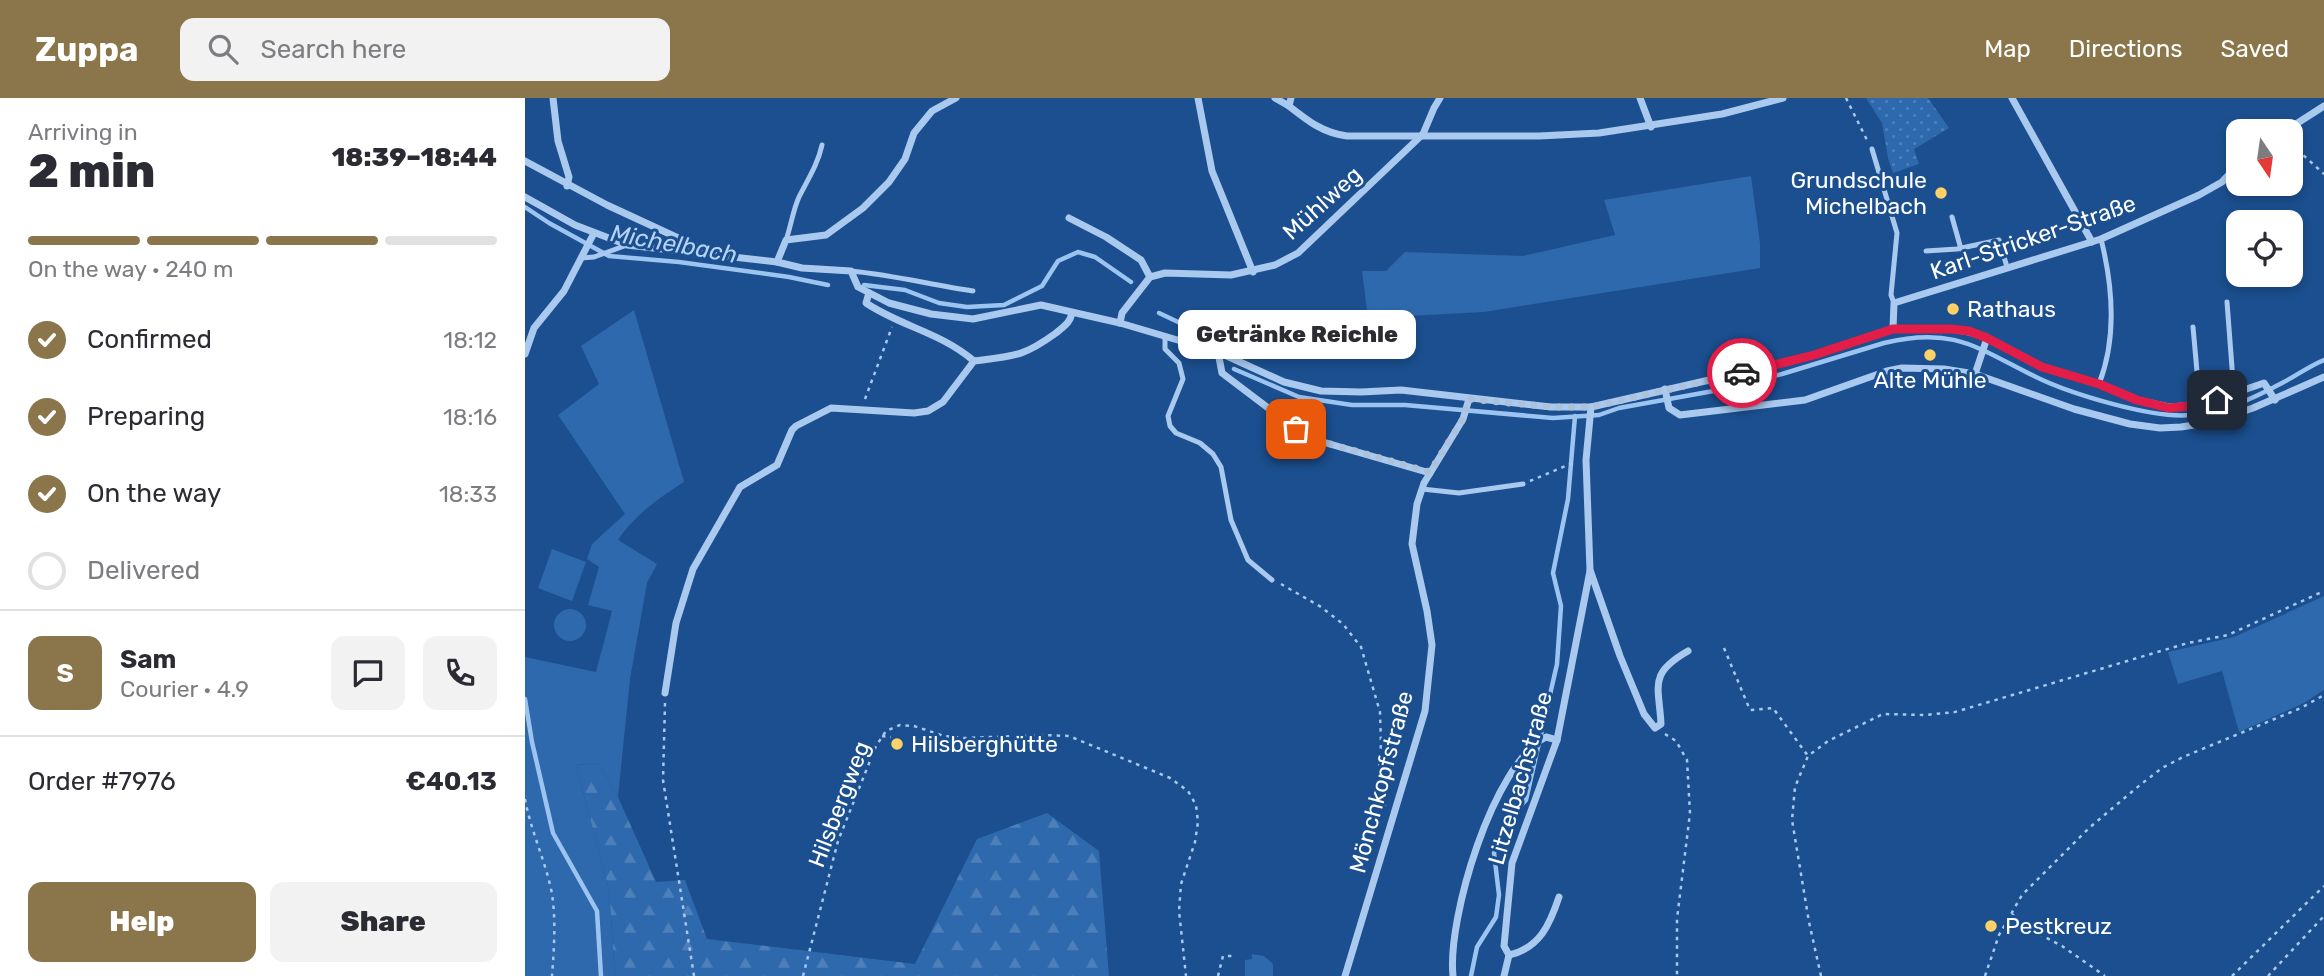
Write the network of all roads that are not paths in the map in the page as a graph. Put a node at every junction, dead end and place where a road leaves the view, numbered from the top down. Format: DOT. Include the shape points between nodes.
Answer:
graph roads {
  1 [pos="553,98"];
  2 [pos="956,98"];
  3 [pos="1198,98"];
  4 [pos="1275,98"];
  5 [pos="1440,98"];
  6 [pos="1640,98"];
  7 [pos="1783,98"];
  8 [pos="2012,98"];
  9 [pos="1290,102"];
  10 [pos="2324,106"];
  11 [pos="2303,119"];
  12 [pos="1651,127"];
  13 [pos="1423,134"];
  14 [pos="822,145"];
  15 [pos="1872,149"];
  16 [pos="525,161"];
  17 [pos="2226,178"];
  18 [pos="567,186"];
  19 [pos="525,197"];
  20 [pos="1952,217"];
  21 [pos="1069,218"];
  22 [pos="593,236"];
  23 [pos="2102,239"];
  24 [pos="786,240"];
  25 [pos="2091,242"];
  26 [pos="627,245"];
  27 [pos="1961,248"];
  28 [pos="1926,251"];
  29 [pos="583,255"];
  30 [pos="705,255"];
  31 [pos="777,262"];
  32 [pos="2007,267"];
  33 [pos="851,271"];
  34 [pos="1253,272"];
  35 [pos="1150,276"];
  36 [pos="973,291"];
  37 [pos="869,293"];
  38 [pos="2227,302"];
  39 [pos="1894,303"];
  40 [pos="1073,313"];
  41 [pos="1120,323"];
  42 [pos="2193,327"];
  43 [pos="1893,329"];
  44 [pos="1165,337"];
  45 [pos="1986,341"];
  46 [pos="1218,352"];
  47 [pos="525,354"];
  48 [pos="975,361"];
  49 [pos="1975,374"];
  50 [pos="2324,377"];
  51 [pos="2099,384"];
  52 [pos="1666,392"];
  53 [pos="2234,394"];
  54 [pos="2274,398"];
  55 [pos="1468,402"];
  56 [pos="2200,405"];
  57 [pos="1591,409"];
  58 [pos="1430,472"];
  59 [pos="1523,484"];
  60 [pos="1422,489"];
  61 [pos="1590,570"];
  62 [pos="1272,580"];
  63 [pos="1688,651"];
  64 [pos="666,693"];
  65 [pos="1557,740"];
  66 [pos="1559,897"];
  67 [pos="1509,955"];
  68 [pos="1345,976"];
  69 [pos="1453,976"];
  70 [pos="1504,976"];
  1 -- 18 [label="street"];
  2 -- 24 [label="street" via="932,111 914,133 890,182 863,208 826,235"];
  3 -- 34 [label="street" via="1212,171"];
  4 -- 9 [label="street"];
  5 -- 13 [label="street, Mühlweg"];
  6 -- 12 [label="street"];
  7 -- 12 [label="street"];
  8 -- 25 [label="street"];
  9 -- 13 [label="street" via="1316,127 1331,134"];
  10 -- 11 [label="street"];
  12 -- 13 [label="street" via="1539,136"];
  13 -- 34 [label="street, Mühlweg" via="1306,246"];
  14 -- 24 [label="lane"];
  15 -- 39 [label="lane" via="1897,233"];
  16 -- 18 [label="street"];
  17 -- 23 [label="street, Karl-Stricker-Straße" via="2199,195"];
  18 -- 30 [label="street" via="702,248"];
  19 -- 22 [label="street"];
  20 -- 27 [label="lane"];
  21 -- 35 [label="street" via="1141,260"];
  22 -- 26 [label="street"];
  22 -- 29 [label="street"];
  23 -- 25 [label="street, Karl-Stricker-Straße"];
  23 -- 51 [label="lane" via="2111,342"];
  24 -- 31 [label="street"];
  25 -- 32 [label="street, Karl-Stricker-Straße"];
  26 -- 29 [label="lane" via="594,257"];
  26 -- 30 [label="street"];
  27 -- 28 [label="lane"];
  27 -- 32 [label="lane" via="1999,240"];
  29 -- 47 [label="street" via="534,328"];
  30 -- 31 [label="street"];
  31 -- 33 [label="street"];
  32 -- 39 [label="street, Karl-Stricker-Straße"];
  33 -- 36 [label="lane"];
  33 -- 37 [label="street" via="858,287"];
  34 -- 35 [label="street, Mühlweg"];
  35 -- 41 [label="street" via="1122,313"];
  37 -- 40 [label="street" via="931,314 973,319 1041,305"];
  37 -- 48 [label="street" via="866,303 894,320 927,331"];
  38 -- 53 [label="lane"];
  39 -- 43 [label="street"];
  40 -- 41 [label="street"];
  40 -- 48 [label="street" via="1070,322 1031,351"];
  41 -- 44 [label="street"];
  42 -- 56 [label="lane"];
  43 -- 45 [label="street" via="1969,331"];
  43 -- 52 [label="street" via="1814,355"];
  44 -- 46 [label="street"];
  44 -- 62 [label="lane" via="1165,349 1179,363 1183,379 1168,416 1170,426 1213,454 1221,467 1231,520 1248,561"];
  45 -- 49 [label="street"];
  45 -- 51 [label="street" via="2042,367"];
  46 -- 55 [label="street" via="1285,382 1321,391 1401,390"];
  46 -- 58 [label="street" via="1222,373 1296,429 1316,440"];
  48 -- 64 [label="street" via="943,402 927,411 831,408 792,430 777,466 740,487 693,569 676,623"];
  49 -- 52 [label="street" via="1902,368 1805,400 1680,415 1669,408"];
  49 -- 54 [label="street" via="2074,409 2160,428 2213,422"];
  50 -- 54 [label="street"];
  51 -- 56 [label="street" via="2169,408"];
  52 -- 57 [label="street"];
  53 -- 54 [label="street" via="2265,383"];
  53 -- 56 [label="street"];
  55 -- 57 [label="street"];
  55 -- 58 [label="street, Mönchkopfstraße" via="1463,419"];
  57 -- 61 [label="street" via="1586,460"];
  58 -- 60 [label="street, Mönchkopfstraße"];
  59 -- 60 [label="lane" via="1459,493"];
  60 -- 68 [label="street, Mönchkopfstraße" via="1412,544 1431,645 1425,711"];
  61 -- 63 [label="street" via="1651,726 1661,724 1659,679 1668,665"];
  61 -- 65 [label="street, Litzelbachstraße"];
  65 -- 67 [label="street, Litzelbachstraße" via="1513,863 1504,946"];
  65 -- 69 [label="street, Litzelbachstraße" via="1546,737 1535,743 1517,763 1491,813 1471,861 1453,935"];
  66 -- 67 [label="street" via="1550,926 1523,951"];
  67 -- 70 [label="street, Litzelbachstraße"];
}
